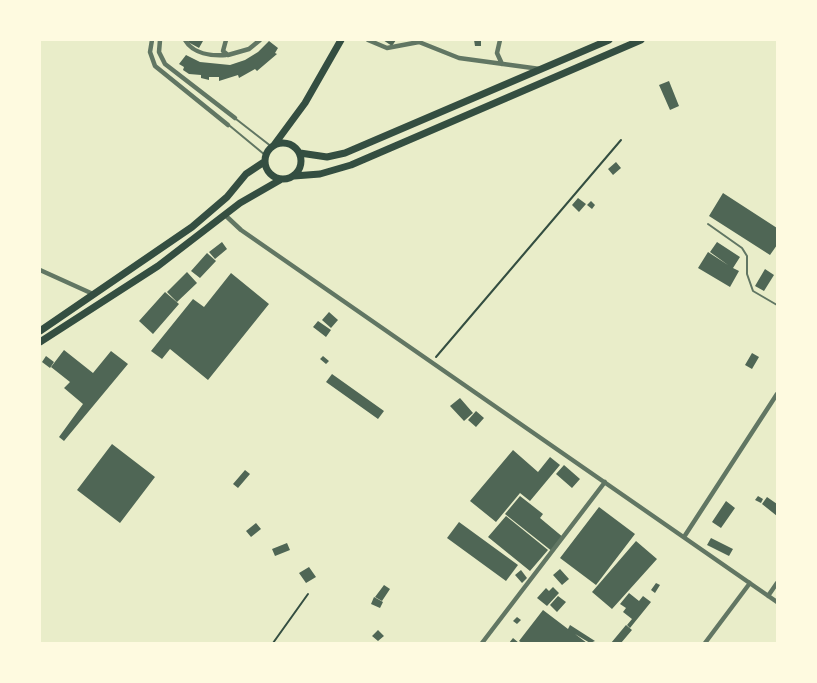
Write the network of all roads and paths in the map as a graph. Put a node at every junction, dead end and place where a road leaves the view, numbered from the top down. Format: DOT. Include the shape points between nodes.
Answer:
graph roads {
  1 [pos="152,40"];
  2 [pos="160,40"];
  3 [pos="185,40"];
  4 [pos="226,40"];
  5 [pos="260,40"];
  6 [pos="341,40"];
  7 [pos="368,40"];
  8 [pos="500,40"];
  9 [pos="609,40"];
  10 [pos="641,40"];
  11 [pos="226,55"];
  12 [pos="502,64"];
  13 [pos="542,69"];
  14 [pos="234,118"];
  15 [pos="228,125"];
  16 [pos="621,140"];
  17 [pos="273,146"];
  18 [pos="300,153"];
  19 [pos="265,159"];
  20 [pos="294,176"];
  21 [pos="280,180"];
  22 [pos="225,215"];
  23 [pos="708,224"];
  24 [pos="40,270"];
  25 [pos="93,294"];
  26 [pos="777,306"];
  27 [pos="40,330"];
  28 [pos="40,342"];
  29 [pos="432,362"];
  30 [pos="777,394"];
  31 [pos="605,482"];
  32 [pos="684,538"];
  33 [pos="750,583"];
  34 [pos="777,583"];
  35 [pos="308,594"];
  36 [pos="768,596"];
  37 [pos="777,602"];
  38 [pos="273,643"];
  39 [pos="482,643"];
  40 [pos="705,643"];
  1 -- 15 [label="street" via="150,52 154,66"];
  2 -- 14 [label="street" via="159,52 164,64"];
  3 -- 11 [label="street" via="199,52"];
  4 -- 11 [label="street" via="223,48"];
  5 -- 11 [label="street" via="244,51"];
  6 -- 17 [label="highway" via="305,103"];
  7 -- 12 [label="street" via="387,48 420,42 459,58"];
  8 -- 12 [label="street" via="497,53"];
  9 -- 13 [label="highway"];
  10 -- 20 [label="highway" via="351,165 320,174"];
  12 -- 13 [label="street"];
  13 -- 18 [label="highway" via="344,153 327,157"];
  14 -- 17 [label="lane"];
  15 -- 19 [label="lane"];
  16 -- 29 [label="path"];
  17 -- 18 [label="highway" via="288,144"];
  17 -- 19 [label="highway"];
  18 -- 20 [label="highway" via="302,163"];
  19 -- 21 [label="highway" via="271,176"];
  19 -- 25 [label="highway" via="192,227"];
  20 -- 21 [label="highway"];
  21 -- 22 [label="highway" via="250,196"];
  22 -- 28 [label="highway" via="158,266"];
  22 -- 29 [label="street" via="241,230"];
  23 -- 26 [label="lane" via="742,248 747,256 747,274 753,291"];
  24 -- 25 [label="street"];
  25 -- 27 [label="highway"];
  29 -- 31 [label="street"];
  30 -- 32 [label="street"];
  31 -- 32 [label="street"];
  31 -- 39 [label="street"];
  32 -- 33 [label="street"];
  33 -- 36 [label="street"];
  33 -- 40 [label="street"];
  34 -- 36 [label="street"];
  35 -- 38 [label="path"];
  36 -- 37 [label="street"];
}
